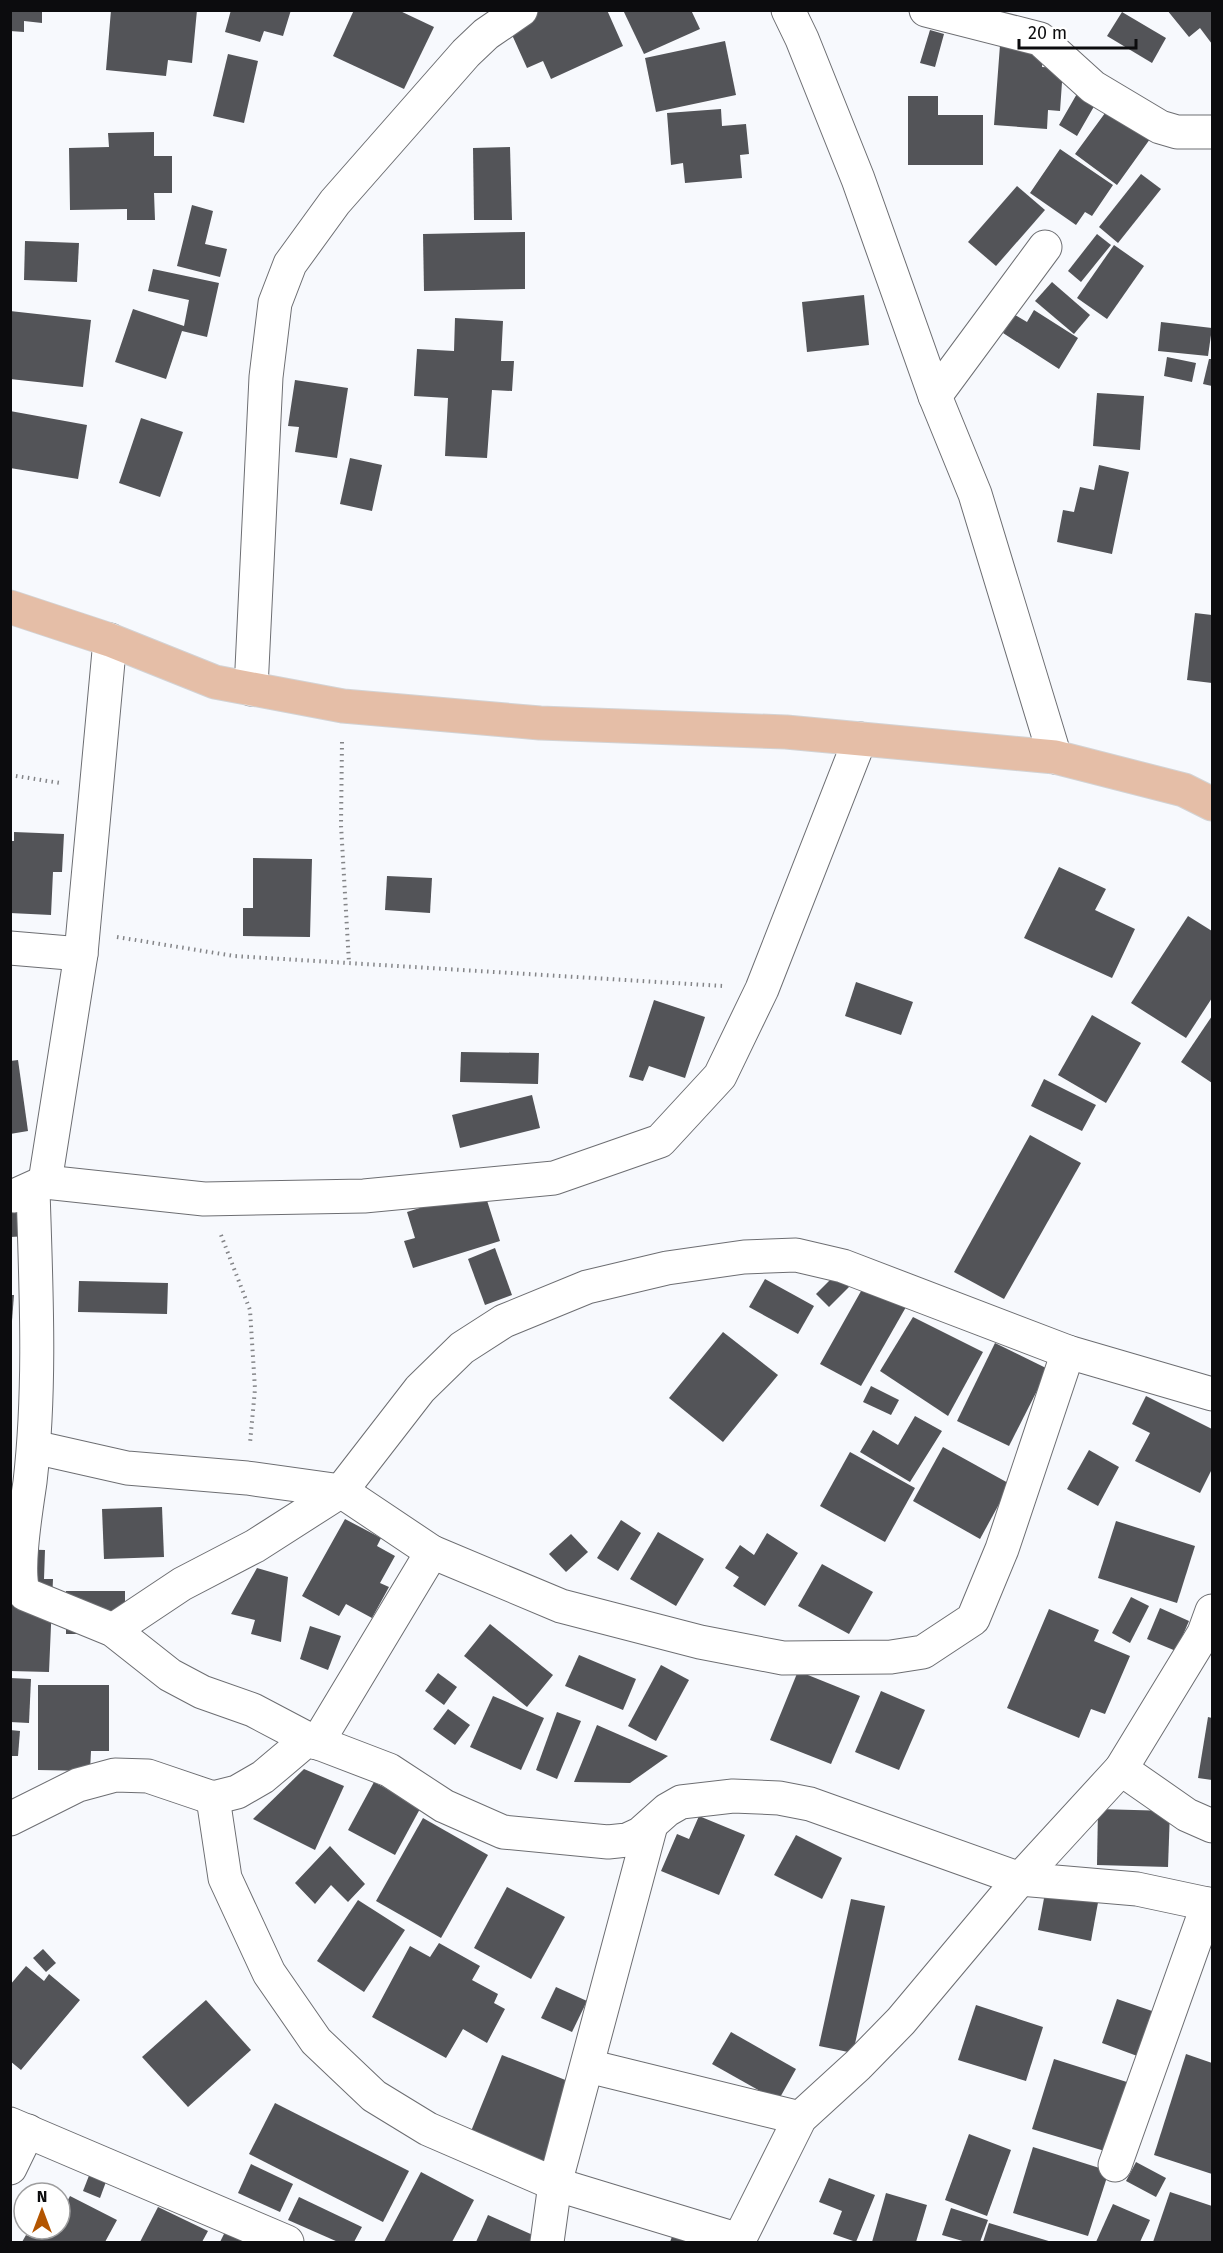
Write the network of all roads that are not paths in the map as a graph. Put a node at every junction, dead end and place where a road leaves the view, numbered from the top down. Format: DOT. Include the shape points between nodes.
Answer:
graph roads {
  1 [pos="521,10"];
  2 [pos="788,10"];
  3 [pos="926,10"];
  4 [pos="1212,132"];
  5 [pos="1045,247"];
  6 [pos="935,396"];
  7 [pos="10,607"];
  8 [pos="110,640"];
  9 [pos="251,689"];
  10 [pos="860,739"];
  11 [pos="1055,757"];
  12 [pos="1212,804"];
  13 [pos="81,943"];
  14 [pos="10,948"];
  15 [pos="29,1189"];
  16 [pos="1068,1352"];
  17 [pos="1212,1394"];
  18 [pos="34,1447"];
  19 [pos="340,1491"];
  20 [pos="432,1551"];
  21 [pos="1212,1611"];
  22 [pos="113,1630"];
  23 [pos="312,1741"];
  24 [pos="1121,1769"];
  25 [pos="213,1798"];
  26 [pos="10,1819"];
  27 [pos="651,1825"];
  28 [pos="1212,1826"];
  29 [pos="1020,1879"];
  30 [pos="1210,1904"];
  31 [pos="588,2066"];
  32 [pos="800,2118"];
  33 [pos="19,2127"];
  34 [pos="1115,2165"];
  35 [pos="10,2168"];
  36 [pos="555,2184"];
  37 [pos="738,2241"];
  38 [pos="287,2242"];
  39 [pos="547,2242"];
  1 -- 9 [label="street" via="466,53 335,202 290,264 275,303 266,377"];
  2 -- 6 [label="street" via="858,179"];
  3 -- 4 [label="street" via="1040,39 1094,87 1160,127 1177,132"];
  5 -- 6 [label="street"];
  6 -- 11 [label="street" via="975,494"];
  7 -- 8 [label="main road"];
  8 -- 9 [label="main road" via="215,682"];
  8 -- 13 [label="street"];
  9 -- 10 [label="main road" via="343,706 540,723 786,732"];
  10 -- 11 [label="main road"];
  10 -- 15 [label="street" via="762,989 720,1076 660,1141 554,1178 364,1196 204,1199"];
  11 -- 12 [label="main road" via="1184,790"];
  13 -- 14 [label="street"];
  13 -- 15 [label="street"];
  15 -- 18 [label="street" via="37,1318"];
  16 -- 17 [label="street"];
  16 -- 19 [label="street" via="843,1266 796,1255 744,1257 667,1268 586,1287 504,1322 462,1348 420,1389"];
  16 -- 20 [label="street" via="1002,1549 973,1619 923,1652 858,1659 783,1658 700,1642 561,1606"];
  18 -- 19 [label="street" via="128,1467"];
  18 -- 22 [label="street" via="22,1549 22,1591 41,1603"];
  19 -- 20 [label="street"];
  19 -- 22 [label="street" via="255,1546 182,1584"];
  20 -- 23 [label="street"];
  21 -- 24 [label="street" via="1204,1633"];
  22 -- 23 [label="street" via="170,1675 202,1692 253,1710"];
  23 -- 25 [label="street" via="237,1792"];
  23 -- 27 [label="street" via="389,1770 444,1806 503,1832 608,1842 627,1840"];
  24 -- 28 [label="street" via="1187,1815"];
  24 -- 29 [label="street"];
  25 -- 26 [label="street" via="148,1776 115,1775 78,1785"];
  25 -- 36 [label="street" via="225,1878 269,1973 316,2041 374,2096 428,2129"];
  27 -- 29 [label="street" via="681,1802 733,1796 779,1798 810,1804"];
  27 -- 31 [label="street"];
  29 -- 30 [label="street" via="1137,1889"];
  29 -- 32 [label="street" via="901,2021"];
  30 -- 34 [label="street"];
  31 -- 32 [label="street"];
  31 -- 36 [label="street"];
  32 -- 37 [label="street"];
  33 -- 35 [label="street"];
  33 -- 38 [label="street"];
  36 -- 37 [label="street"];
  36 -- 39 [label="street"];
}
